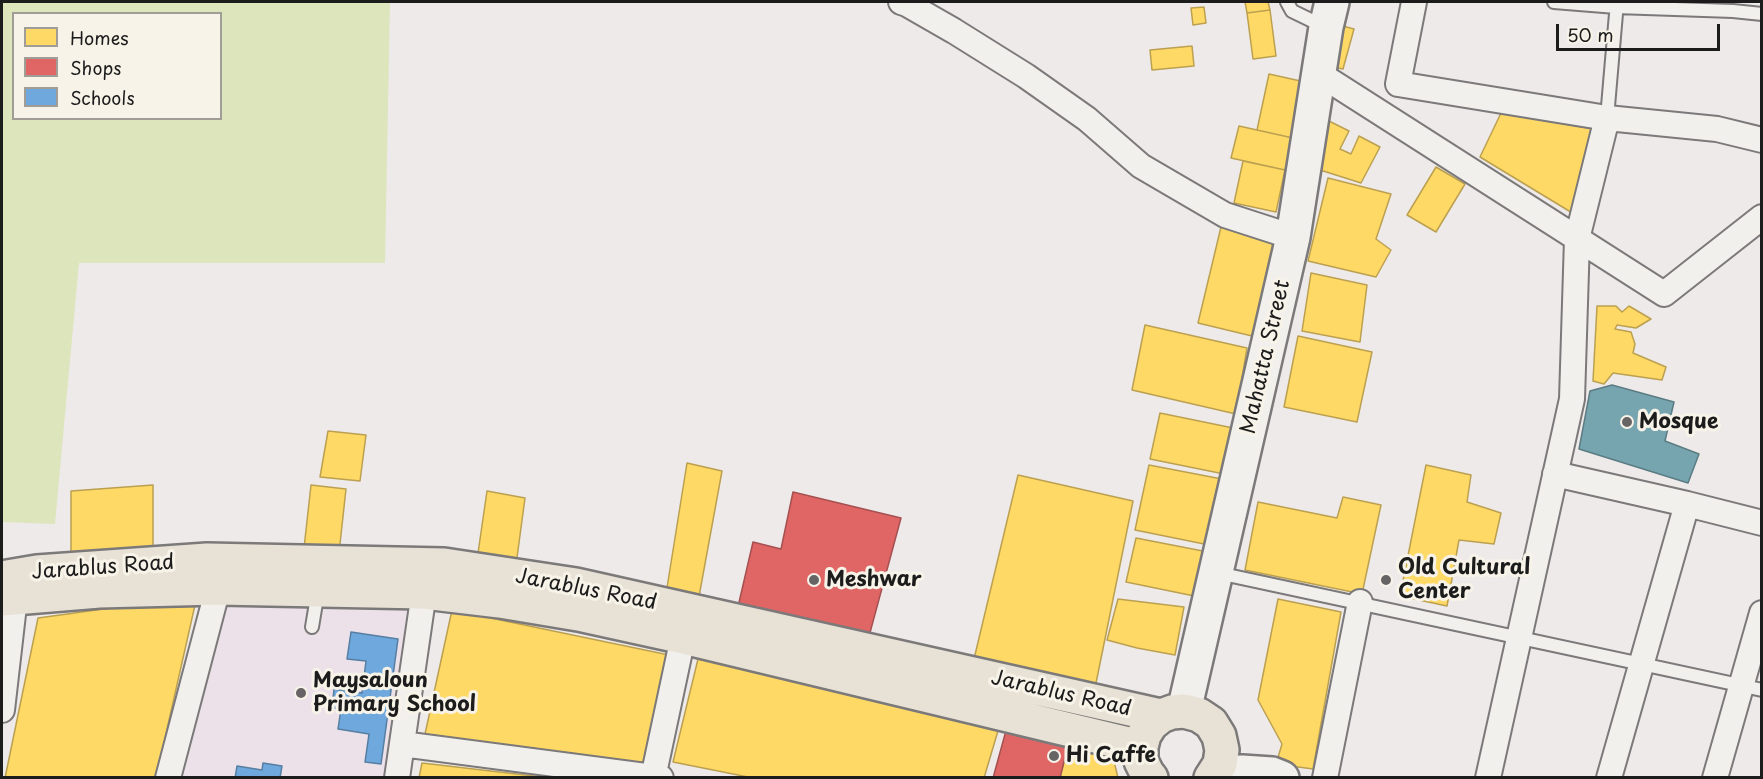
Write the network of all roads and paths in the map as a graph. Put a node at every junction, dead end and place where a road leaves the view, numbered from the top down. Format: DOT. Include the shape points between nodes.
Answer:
graph roads {
  1 [pos="901,2"];
  2 [pos="1287,2"];
  3 [pos="1414,2"];
  4 [pos="1554,2"];
  5 [pos="1617,4"];
  6 [pos="1329,14"];
  7 [pos="1761,14"];
  8 [pos="1318,73"];
  9 [pos="1607,118"];
  10 [pos="1761,140"];
  11 [pos="1761,217"];
  12 [pos="1293,237"];
  13 [pos="1577,239"];
  14 [pos="1555,474"];
  15 [pos="1687,504"];
  16 [pos="1761,523"];
  17 [pos="1217,572"];
  18 [pos="218,588"];
  19 [pos="319,590"];
  20 [pos="6,591"];
  21 [pos="424,592"];
  22 [pos="1360,602"];
  23 [pos="1761,613"];
  24 [pos="312,627"];
  25 [pos="1519,636"];
  26 [pos="683,637"];
  27 [pos="1642,663"];
  28 [pos="1751,687"];
  29 [pos="2,710"];
  30 [pos="1173,713"];
  31 [pos="1219,736"];
  32 [pos="402,744"];
  33 [pos="1141,747"];
  34 [pos="1277,776"];
  35 [pos="168,777"];
  36 [pos="397,777"];
  37 [pos="656,777"];
  38 [pos="1151,777"];
  39 [pos="1212,777"];
  40 [pos="1325,777"];
  41 [pos="1488,777"];
  42 [pos="1609,777"];
  43 [pos="1715,777"];
  1 -- 12 [label="street" via="1026,76 1087,119 1141,166 1225,215"];
  2 -- 6 [label="lane" via="1292,11"];
  3 -- 9 [label="street" via="1398,84"];
  4 -- 5 [label="lane"];
  5 -- 7 [label="lane"];
  5 -- 9 [label="lane"];
  6 -- 8 [label="main road, Mahatta Street"];
  8 -- 12 [label="main road, Mahatta Street"];
  8 -- 13 [label="street"];
  9 -- 10 [label="street" via="1717,129"];
  9 -- 13 [label="street"];
  11 -- 13 [label="street" via="1664,294"];
  12 -- 17 [label="main road, Mahatta Street"];
  13 -- 14 [label="street" via="1572,399"];
  14 -- 15 [label="street"];
  14 -- 25 [label="street"];
  15 -- 16 [label="street"];
  15 -- 27 [label="street"];
  17 -- 22 [label="lane"];
  17 -- 30 [label="main road, Mahatta Street"];
  18 -- 19 [label="main road, Jarablus Road"];
  18 -- 20 [label="main road, Jarablus Road"];
  18 -- 35 [label="street"];
  19 -- 21 [label="main road, Jarablus Road"];
  19 -- 24 [label="lane"];
  20 -- 29 [label="street"];
  20 -- 30 [label="main road, Jarablus Road" via="37,572 207,560 444,565 576,585"];
  21 -- 26 [label="main road, Jarablus Road" via="578,614"];
  21 -- 32 [label="street"];
  22 -- 25 [label="lane"];
  22 -- 40 [label="street"];
  23 -- 28 [label="street"];
  25 -- 27 [label="lane"];
  25 -- 41 [label="street"];
  26 -- 33 [label="main road, Jarablus Road"];
  26 -- 37 [label="street"];
  27 -- 28 [label="lane"];
  27 -- 42 [label="street"];
  28 -- 43 [label="street"];
  30 -- 31 [label="main road, Jarablus Road" via="1199,715 1211,723"];
  30 -- 33 [label="main road" via="1151,724"];
  31 -- 34 [label="main road"];
  31 -- 39 [label="main road" via="1220,764"];
  32 -- 36 [label="street"];
  32 -- 37 [label="street"];
  33 -- 38 [label="main road" via="1142,760"];
  34 -- 39 [label="main road" via="1225,772"];
}
